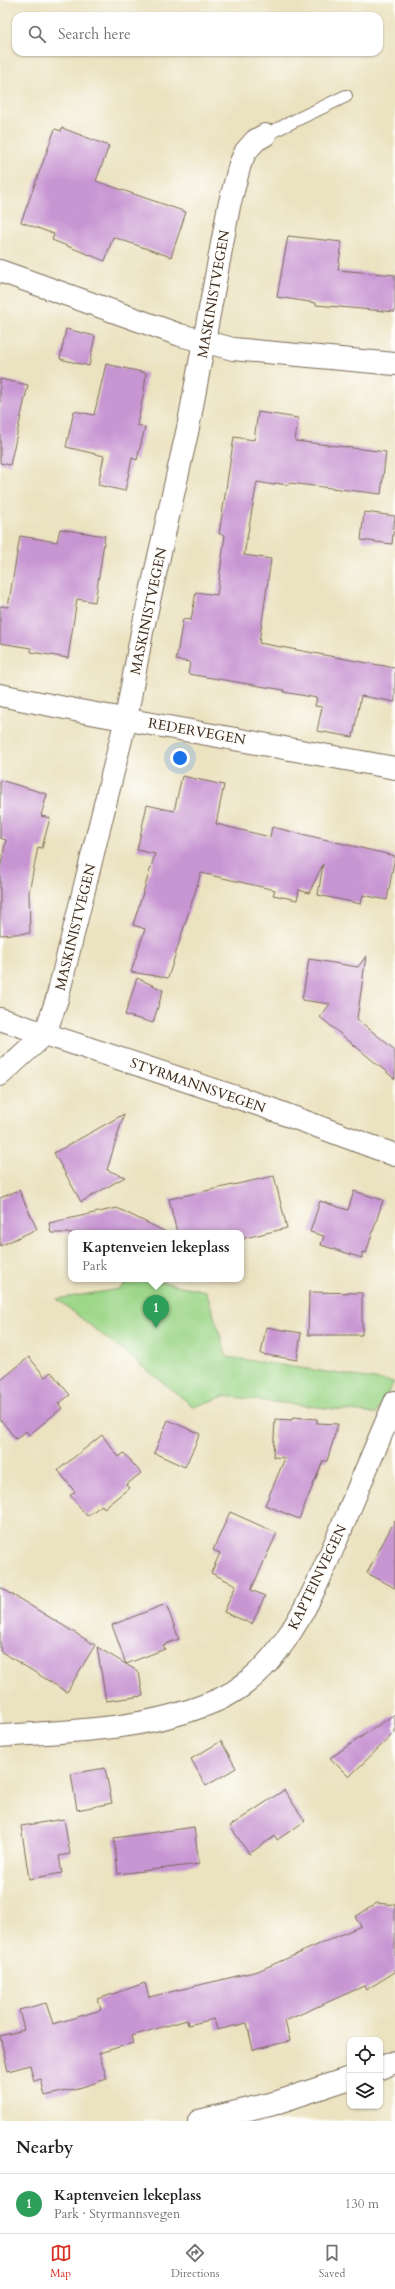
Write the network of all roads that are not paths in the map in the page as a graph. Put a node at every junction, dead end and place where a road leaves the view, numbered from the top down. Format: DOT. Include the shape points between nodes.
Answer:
graph roads {
  1 [pos="346,96"];
  2 [pos="265,135"];
  3 [pos="0,271"];
  4 [pos="204,342"];
  5 [pos="395,364"];
  6 [pos="0,695"];
  7 [pos="126,719"];
  8 [pos="395,768"];
  9 [pos="0,1019"];
  10 [pos="45,1034"];
  11 [pos="0,1075"];
  12 [pos="395,1156"];
  13 [pos="395,1402"];
  14 [pos="0,1736"];
  15 [pos="395,2062"];
  16 [pos="383,2067"];
  17 [pos="347,2079"];
  18 [pos="199,2121"];
  1 -- 2 [label="lane"];
  2 -- 4 [label="street, MASKINISTVEGEN" via="246,151 240,164 220,248"];
  3 -- 4 [label="street"];
  4 -- 5 [label="street" via="233,349"];
  4 -- 7 [label="street, MASKINISTVEGEN"];
  6 -- 7 [label="street, REDERVEGEN"];
  7 -- 8 [label="street, REDERVEGEN"];
  7 -- 10 [label="street, MASKINISTVEGEN" via="67,963"];
  9 -- 10 [label="street, STYRMANNSVEGEN"];
  10 -- 11 [label="street"];
  10 -- 12 [label="street, STYRMANNSVEGEN" via="260,1105"];
  13 -- 14 [label="street, KAPTEINVEGEN" via="307,1604 279,1648 252,1677 221,1698 176,1715 137,1724"];
  15 -- 16 [label="street"];
  17 -- 18 [label="street" via="278,2102"];
}
